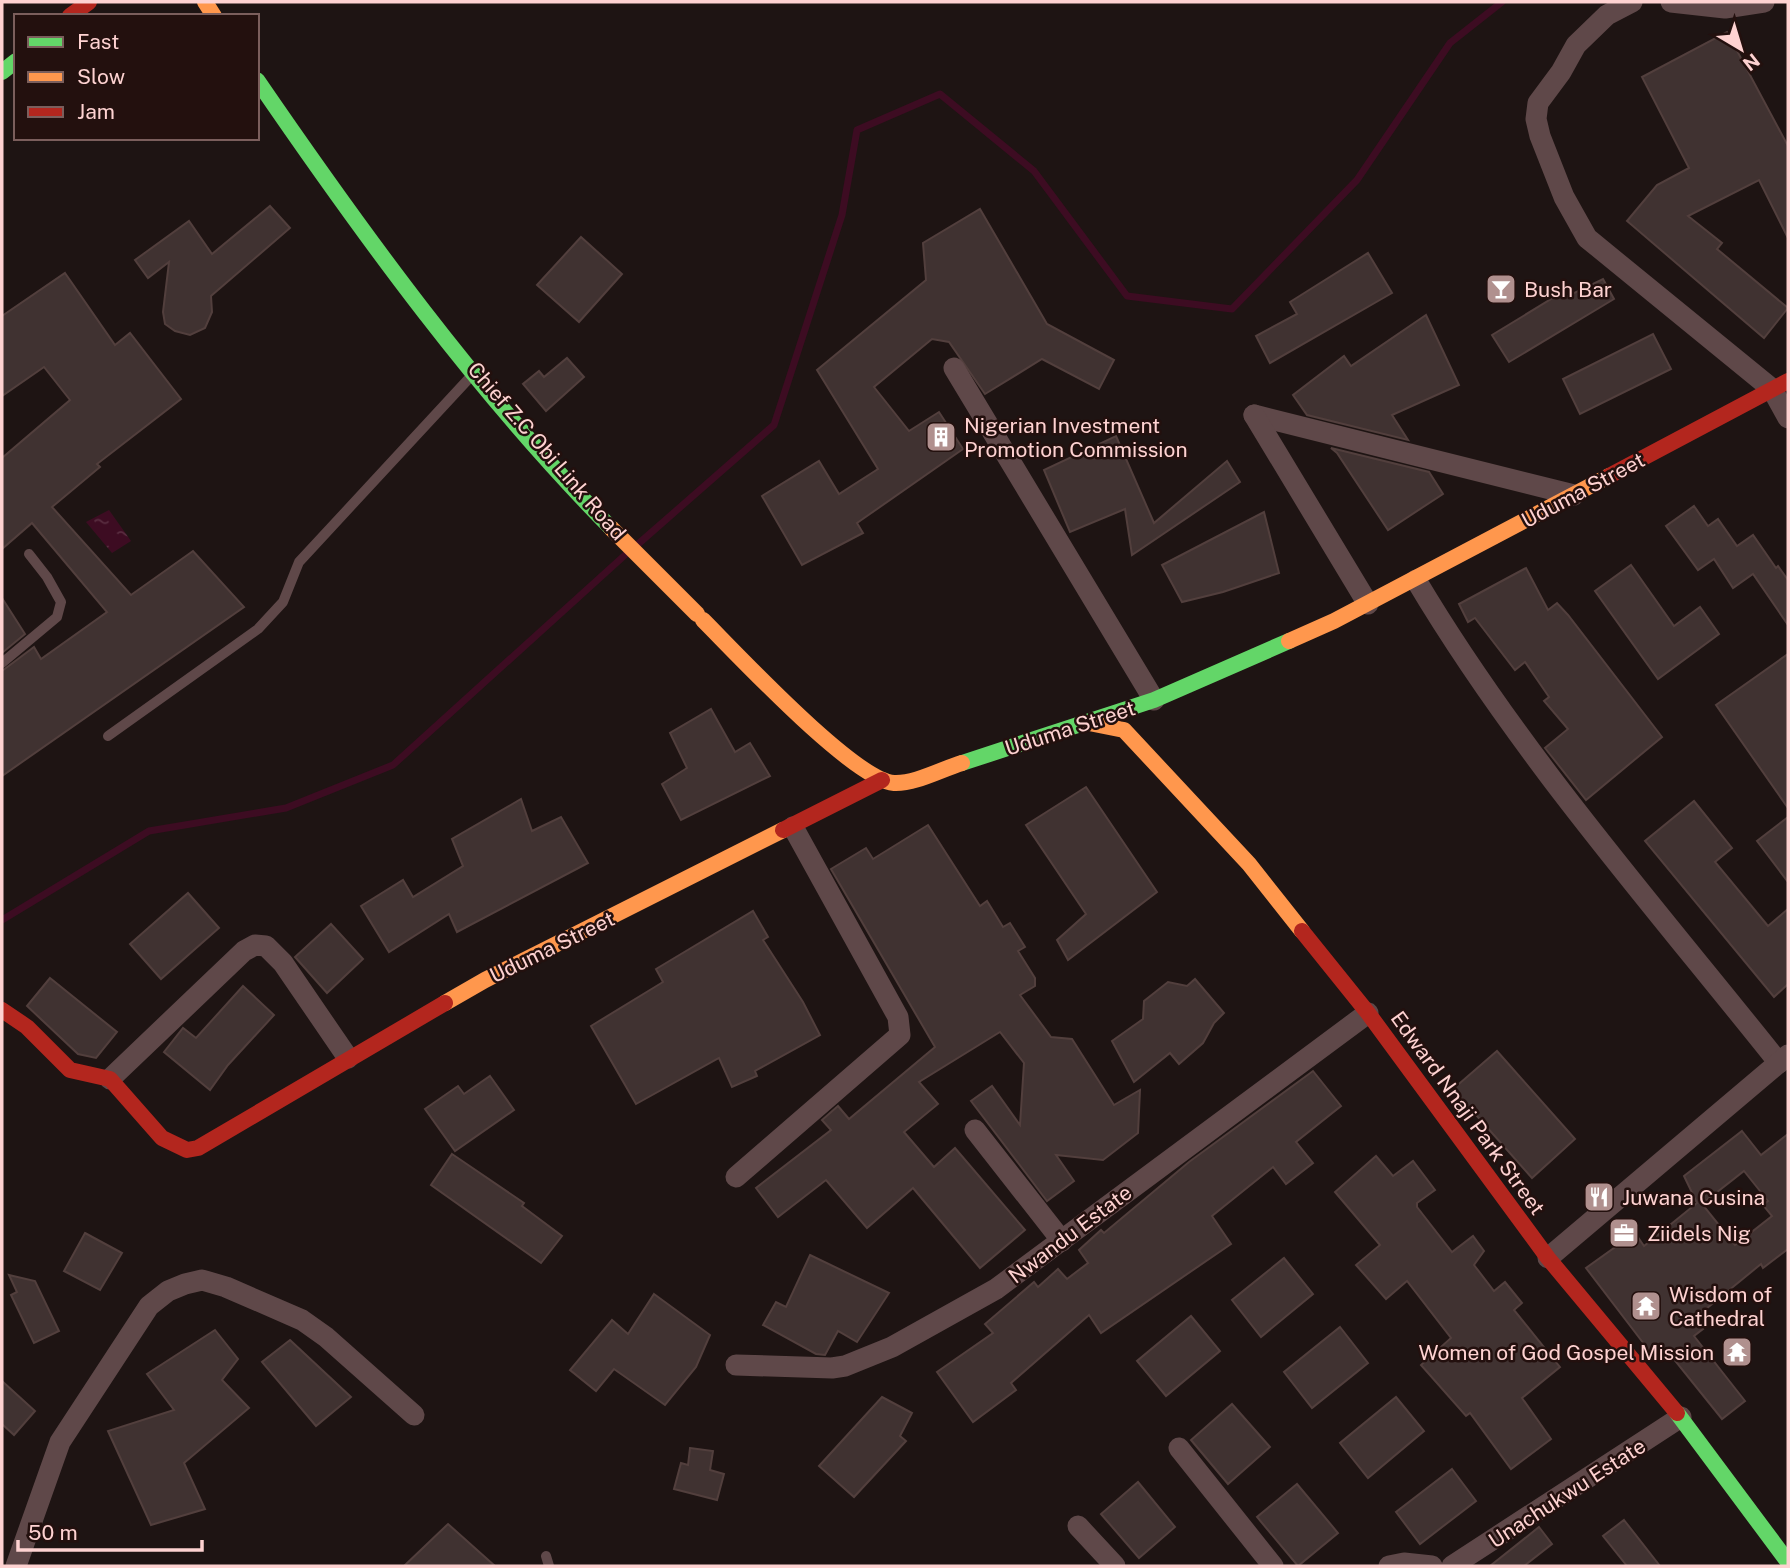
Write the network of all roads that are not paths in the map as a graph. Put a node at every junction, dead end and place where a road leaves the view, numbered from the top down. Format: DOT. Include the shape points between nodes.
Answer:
graph roads {
  1 [pos="1632,2"];
  2 [pos="1671,2"];
  3 [pos="1764,2"];
  4 [pos="259,83"];
  5 [pos="954,368"];
  6 [pos="475,371"];
  7 [pos="1780,385"];
  8 [pos="1788,418"];
  9 [pos="1574,495"];
  10 [pos="29,554"];
  11 [pos="1416,580"];
  12 [pos="1368,604"];
  13 [pos="2,663"];
  14 [pos="1154,700"];
  15 [pos="1086,723"];
  16 [pos="108,736"];
  17 [pos="882,780"];
  18 [pos="793,827"];
  19 [pos="2,1010"];
  20 [pos="1368,1013"];
  21 [pos="348,1058"];
  22 [pos="1784,1059"];
  23 [pos="110,1079"];
  24 [pos="975,1130"];
  25 [pos="736,1177"];
  26 [pos="1062,1241"];
  27 [pos="1548,1258"];
  28 [pos="736,1365"];
  29 [pos="414,1415"];
  30 [pos="1681,1417"];
  31 [pos="1179,1448"];
  32 [pos="1078,1526"];
  33 [pos="1788,1562"];
  34 [pos="16,1566"];
  35 [pos="1115,1566"];
  36 [pos="1273,1566"];
  37 [pos="1389,1566"];
  38 [pos="1432,1566"];
  39 [pos="1452,1566"];
  1 -- 7 [label="street" via="1607,15 1576,45 1538,103 1540,136 1564,197 1587,238"];
  2 -- 3 [label="street" via="1725,8"];
  4 -- 6 [label="street, Chief Z.C Obi Link Road" via="384,260"];
  5 -- 14 [label="street"];
  6 -- 16 [label="lane" via="299,562 283,602 258,629"];
  6 -- 17 [label="street, Chief Z.C Obi Link Road" via="596,512 774,692 865,773"];
  7 -- 8 [label="street"];
  7 -- 9 [label="street, Uduma Street"];
  9 -- 11 [label="street, Uduma Street"];
  9 -- 12 [label="street" via="1254,415"];
  10 -- 13 [label="lane" via="61,602 57,617"];
  11 -- 12 [label="street, Uduma Street"];
  11 -- 22 [label="street" via="1460,654 1606,847"];
  12 -- 14 [label="street, Uduma Street"];
  14 -- 15 [label="street, Uduma Street"];
  15 -- 17 [label="street, Uduma Street" via="945,771 907,781"];
  15 -- 20 [label="street, Edward Nnaji Park Street" via="1124,730 1249,864"];
  17 -- 18 [label="street, Uduma Street"];
  18 -- 21 [label="street, Uduma Street" via="485,980"];
  18 -- 25 [label="street" via="898,1017 900,1035"];
  19 -- 23 [label="street" via="27,1027 70,1070"];
  20 -- 26 [label="street, Nwandu Estate"];
  20 -- 27 [label="street, Edward Nnaji Park Street"];
  21 -- 23 [label="street, Uduma Street" via="187,1150 162,1138"];
  21 -- 23 [label="street" via="283,963 266,946 255,945"];
  22 -- 27 [label="street"];
  24 -- 26 [label="street"];
  26 -- 28 [label="street, Nwandu Estate" via="996,1289 892,1347 845,1367"];
  27 -- 30 [label="street, Edward Nnaji Park Street"];
  29 -- 34 [label="street" via="302,1320 226,1287 202,1280 185,1283 149,1306 60,1442"];
  30 -- 33 [label="street, Edward Nnaji Park Street"];
  30 -- 39 [label="street, Unachukwu Estate"];
  31 -- 36 [label="street"];
  32 -- 35 [label="street"];
  37 -- 38 [label="street"];
}
